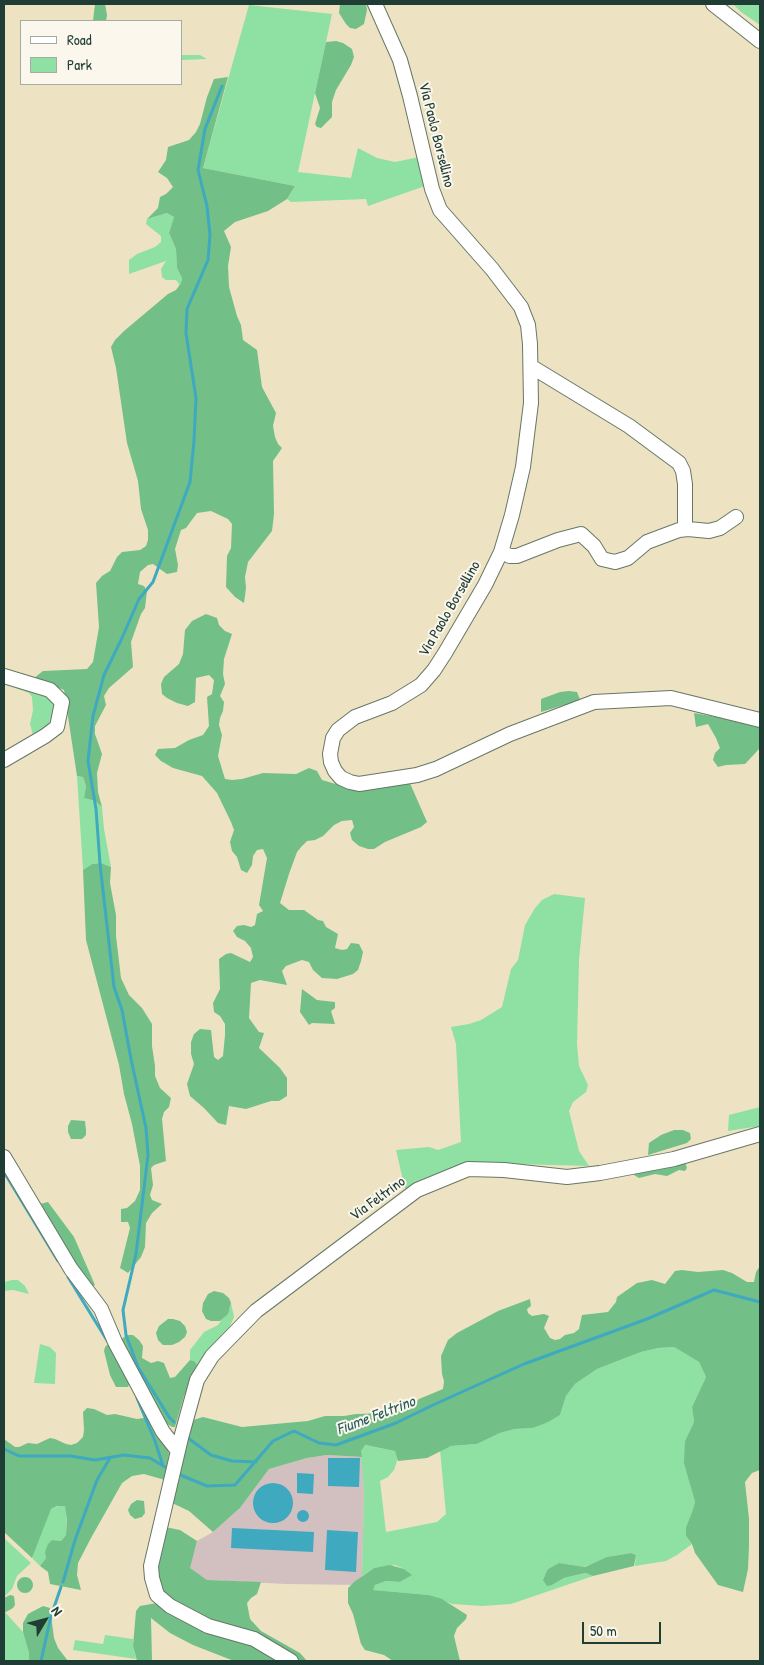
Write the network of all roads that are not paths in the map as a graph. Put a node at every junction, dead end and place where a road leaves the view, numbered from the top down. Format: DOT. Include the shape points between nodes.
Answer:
graph roads {
  1 [pos="375,4"];
  2 [pos="713,4"];
  3 [pos="760,41"];
  4 [pos="532,367"];
  5 [pos="736,517"];
  6 [pos="685,530"];
  7 [pos="501,552"];
  8 [pos="4,676"];
  9 [pos="760,720"];
  10 [pos="4,760"];
  11 [pos="760,1134"];
  12 [pos="4,1157"];
  13 [pos="178,1451"];
  14 [pos="291,1661"];
  1 -- 4 [label="street, Via Paolo Borsellino" via="400,60 440,210 522,307 528,325"];
  2 -- 3 [label="street"];
  4 -- 6 [label="street" via="629,426 679,463 685,484"];
  4 -- 7 [label="street, Via Paolo Borsellino" via="531,403 522,467"];
  5 -- 6 [label="street" via="709,531"];
  6 -- 7 [label="street" via="647,542 628,558 616,562 602,559 581,534 517,556"];
  7 -- 9 [label="street, Via Paolo Borsellino" via="445,653 421,685 392,703 355,717 338,730 330,754 335,771 341,778 360,784 436,769 503,737 594,702 671,698"];
  8 -- 10 [label="street" via="50,690 62,702 57,727"];
  11 -- 13 [label="street, Via Feltrino" via="674,1159 600,1173 567,1177 468,1169 417,1190 256,1311 212,1356 197,1380"];
  12 -- 13 [label="street" via="71,1268 101,1309 163,1432"];
  13 -- 14 [label="street, Via Feltrino" via="151,1566 157,1595 170,1606 208,1626 254,1639"];
}
